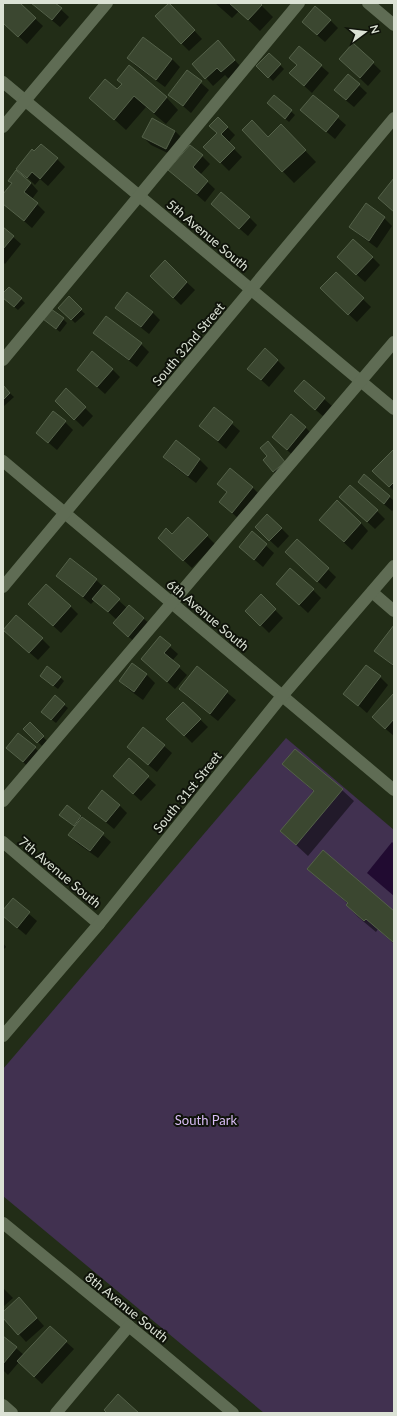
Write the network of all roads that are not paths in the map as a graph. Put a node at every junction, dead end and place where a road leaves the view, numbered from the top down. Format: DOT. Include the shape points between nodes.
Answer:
graph roads {
  1 [pos="107,3"];
  2 [pos="299,3"];
  3 [pos="368,3"];
  4 [pos="394,25"];
  5 [pos="3,82"];
  6 [pos="24,101"];
  7 [pos="394,118"];
  8 [pos="3,127"];
  9 [pos="139,196"];
  10 [pos="251,289"];
  11 [pos="394,342"];
  12 [pos="3,360"];
  13 [pos="361,381"];
  14 [pos="394,409"];
  15 [pos="3,461"];
  16 [pos="65,513"];
  17 [pos="394,566"];
  18 [pos="3,587"];
  19 [pos="372,592"];
  20 [pos="171,603"];
  21 [pos="394,611"];
  22 [pos="282,696"];
  23 [pos="394,790"];
  24 [pos="3,801"];
  25 [pos="3,842"];
  26 [pos="99,924"];
  27 [pos="3,1036"];
  28 [pos="3,1223"];
  29 [pos="129,1326"];
  30 [pos="3,1405"];
  31 [pos="12,1413"];
  32 [pos="56,1413"];
  33 [pos="233,1413"];
  1 -- 6 [label="street"];
  2 -- 9 [label="street"];
  3 -- 4 [label="street"];
  5 -- 6 [label="street, 5th Avenue South"];
  6 -- 8 [label="street"];
  6 -- 9 [label="street, 5th Avenue South"];
  7 -- 10 [label="street, South 32nd Street"];
  9 -- 10 [label="street, 5th Avenue South"];
  9 -- 12 [label="street"];
  10 -- 13 [label="street, 5th Avenue South"];
  10 -- 16 [label="street, South 32nd Street"];
  11 -- 13 [label="street"];
  13 -- 14 [label="street, 5th Avenue South"];
  13 -- 20 [label="street"];
  15 -- 16 [label="street, 6th Avenue South"];
  16 -- 18 [label="street, South 32nd Street"];
  16 -- 20 [label="street, 6th Avenue South"];
  17 -- 19 [label="street, South 31st Street"];
  19 -- 21 [label="street"];
  19 -- 22 [label="street, South 31st Street"];
  20 -- 22 [label="street, 6th Avenue South"];
  20 -- 24 [label="street"];
  22 -- 23 [label="street, 6th Avenue South"];
  22 -- 26 [label="street, South 31st Street"];
  25 -- 26 [label="street, 7th Avenue South"];
  26 -- 27 [label="street, South 31st Street"];
  28 -- 29 [label="street, 8th Avenue South"];
  29 -- 32 [label="street"];
  29 -- 33 [label="street, 8th Avenue South"];
  30 -- 31 [label="street"];
}
